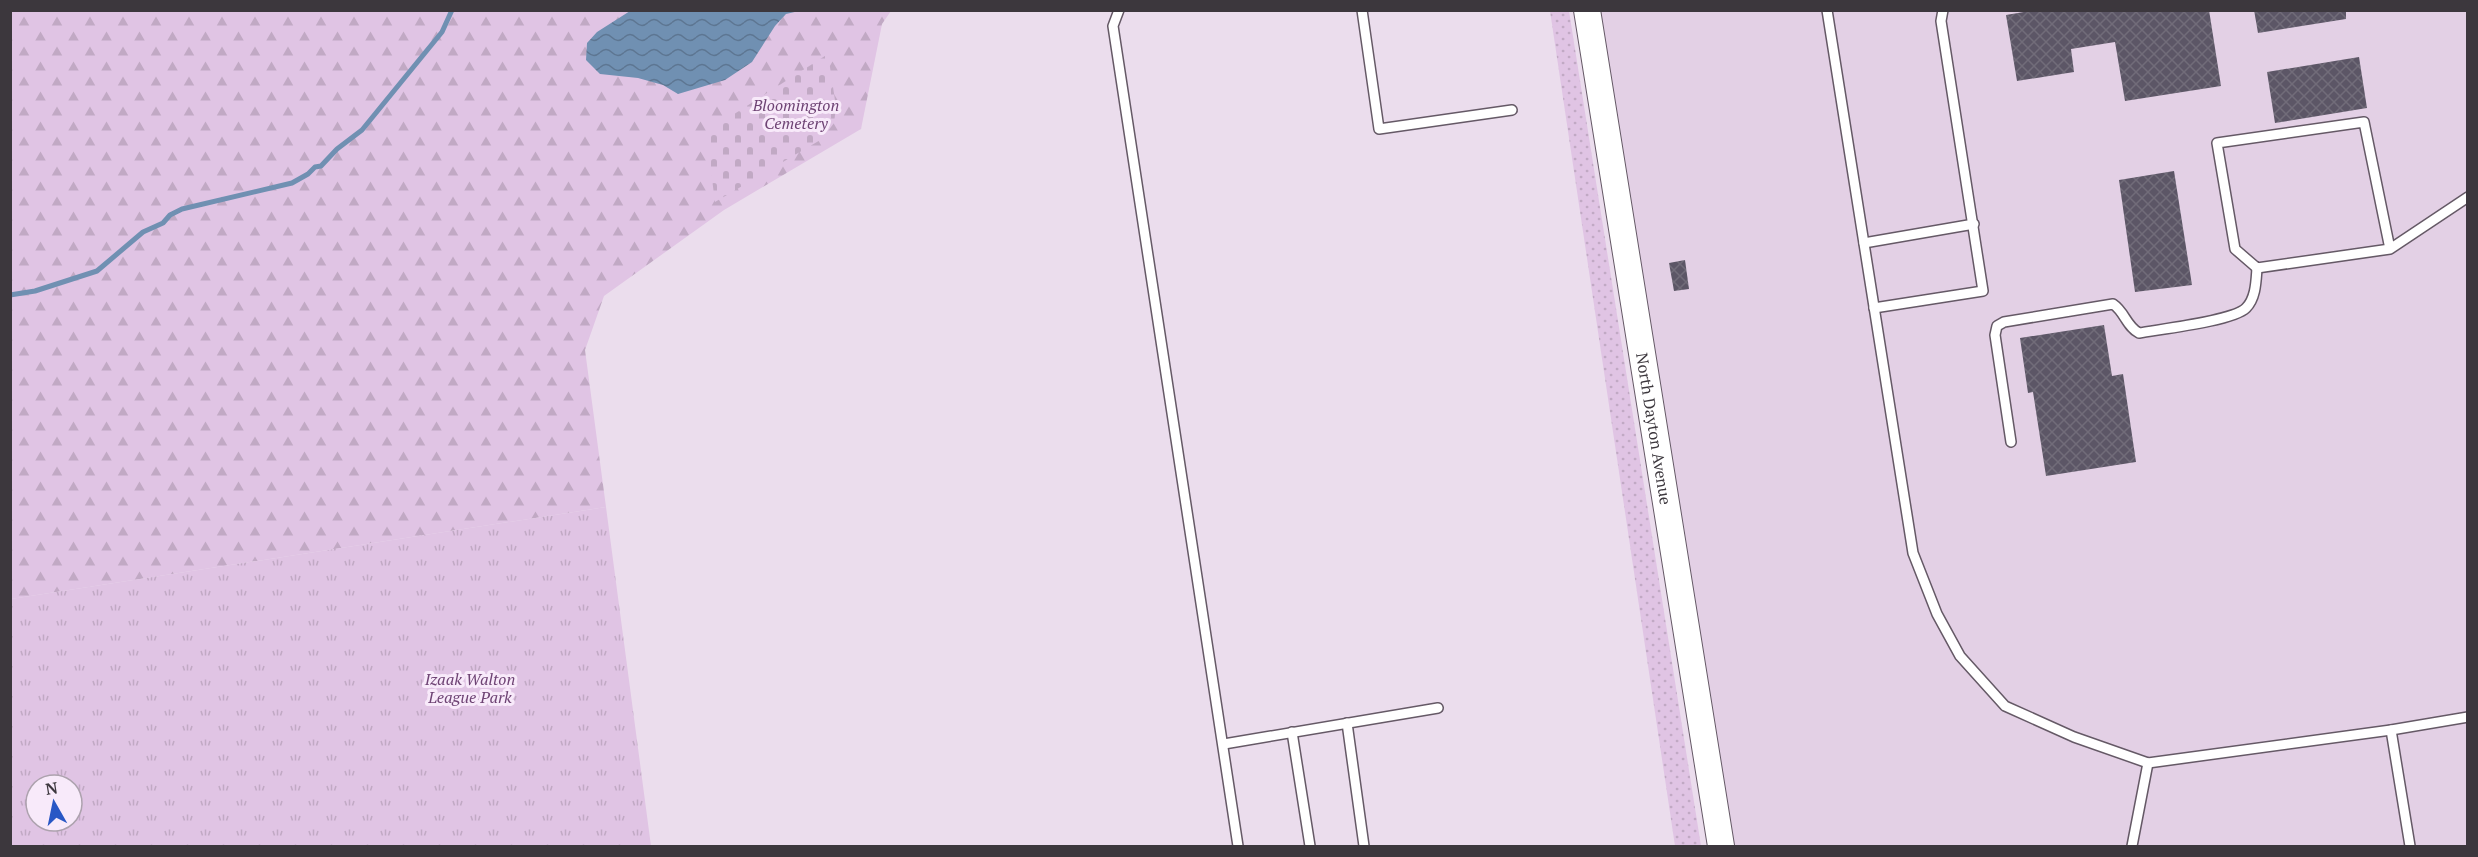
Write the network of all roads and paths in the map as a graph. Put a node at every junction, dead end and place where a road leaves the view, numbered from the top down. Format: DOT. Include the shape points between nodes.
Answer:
graph roads {
  1 [pos="1119,10"];
  2 [pos="1362,10"];
  3 [pos="1587,10"];
  4 [pos="1827,10"];
  5 [pos="1943,10"];
  6 [pos="1512,110"];
  7 [pos="2468,197"];
  8 [pos="1974,224"];
  9 [pos="1864,243"];
  10 [pos="2390,249"];
  11 [pos="2257,268"];
  12 [pos="1874,308"];
  13 [pos="2011,442"];
  14 [pos="1438,708"];
  15 [pos="2468,717"];
  16 [pos="1347,723"];
  17 [pos="2391,730"];
  18 [pos="1292,732"];
  19 [pos="1224,744"];
  20 [pos="2148,763"];
  21 [pos="1238,846"];
  22 [pos="1310,846"];
  23 [pos="1364,846"];
  24 [pos="1721,846"];
  25 [pos="2132,846"];
  26 [pos="2410,846"];
  1 -- 19 [label="lane" via="1113,26"];
  2 -- 6 [label="lane" via="1379,129"];
  3 -- 24 [label="main road, North Dayton Avenue"];
  4 -- 9 [label="lane"];
  5 -- 8 [label="lane" via="1941,21"];
  7 -- 10 [label="lane"];
  8 -- 9 [label="lane"];
  8 -- 12 [label="lane" via="1983,291"];
  9 -- 12 [label="lane"];
  10 -- 11 [label="lane"];
  10 -- 11 [label="lane" via="2364,122 2217,143 2235,249"];
  11 -- 13 [label="lane" via="2248,307 2224,318 2139,333 2131,329 2121,309 2113,304 1997,326 1995,335"];
  12 -- 20 [label="lane" via="1914,553 1937,614 1960,656 2005,706 2074,737"];
  14 -- 16 [label="lane"];
  15 -- 17 [label="lane"];
  16 -- 18 [label="lane"];
  16 -- 23 [label="lane"];
  17 -- 20 [label="lane"];
  17 -- 26 [label="lane"];
  18 -- 19 [label="lane"];
  18 -- 22 [label="lane"];
  19 -- 21 [label="lane"];
  20 -- 25 [label="lane"];
}
